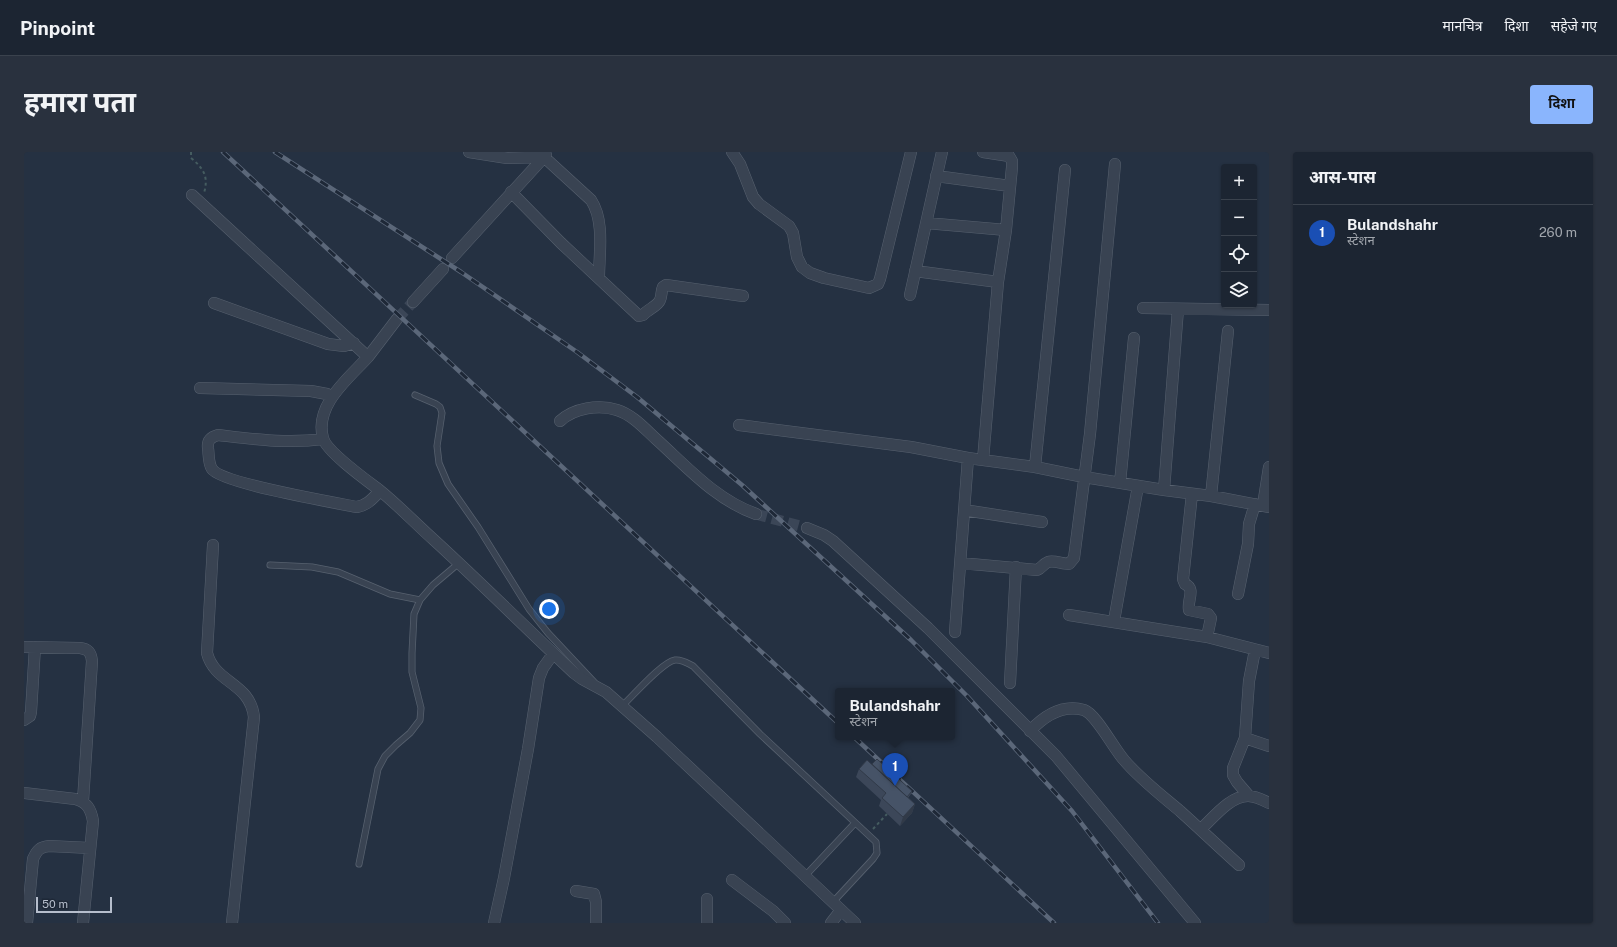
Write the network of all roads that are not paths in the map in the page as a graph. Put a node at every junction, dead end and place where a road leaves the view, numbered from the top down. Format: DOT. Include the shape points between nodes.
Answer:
graph roads {
  1 [pos="469,152"];
  2 [pos="732,152"];
  3 [pos="911,152"];
  4 [pos="942,152"];
  5 [pos="983,152"];
  6 [pos="546,154"];
  7 [pos="507,155"];
  8 [pos="1115,164"];
  9 [pos="1065,170"];
  10 [pos="936,176"];
  11 [pos="1010,186"];
  12 [pos="511,192"];
  13 [pos="196,199"];
  14 [pos="926,224"];
  15 [pos="1006,230"];
  16 [pos="452,258"];
  17 [pos="443,269"];
  18 [pos="915,271"];
  19 [pos="599,278"];
  20 [pos="998,282"];
  21 [pos="910,295"];
  22 [pos="743,296"];
  23 [pos="413,302"];
  24 [pos="214,303"];
  25 [pos="1143,308"];
  26 [pos="1178,310"];
  27 [pos="1269,310"];
  28 [pos="397,319"];
  29 [pos="1228,331"];
  30 [pos="1134,338"];
  31 [pos="362,351"];
  32 [pos="200,388"];
  33 [pos="415,395"];
  34 [pos="332,397"];
  35 [pos="560,422"];
  36 [pos="740,425"];
  37 [pos="323,439"];
  38 [pos="968,458"];
  39 [pos="983,460"];
  40 [pos="1035,467"];
  41 [pos="1269,467"];
  42 [pos="1084,477"];
  43 [pos="1120,483"];
  44 [pos="1138,486"];
  45 [pos="1164,490"];
  46 [pos="380,491"];
  47 [pos="1192,494"];
  48 [pos="1211,496"];
  49 [pos="1262,506"];
  50 [pos="964,510"];
  51 [pos="756,514"];
  52 [pos="1042,522"];
  53 [pos="807,528"];
  54 [pos="213,545"];
  55 [pos="459,563"];
  56 [pos="960,563"];
  57 [pos="270,565"];
  58 [pos="1016,567"];
  59 [pos="1238,594"];
  60 [pos="420,600"];
  61 [pos="1069,614"];
  62 [pos="1114,621"];
  63 [pos="955,632"];
  64 [pos="1207,637"];
  65 [pos="30,647"];
  66 [pos="1255,650"];
  67 [pos="1269,653"];
  68 [pos="553,654"];
  69 [pos="1010,683"];
  70 [pos="598,687"];
  71 [pos="622,706"];
  72 [pos="24,720"];
  73 [pos="1030,731"];
  74 [pos="1245,738"];
  75 [pos="1269,746"];
  76 [pos="24,793"];
  77 [pos="1249,796"];
  78 [pos="83,801"];
  79 [pos="1269,803"];
  80 [pos="855,823"];
  81 [pos="1201,829"];
  82 [pos="90,848"];
  83 [pos="359,864"];
  84 [pos="1239,864"];
  85 [pos="805,876"];
  86 [pos="732,880"];
  87 [pos="576,891"];
  88 [pos="707,899"];
  89 [pos="833,902"];
  90 [pos="841,910"];
  91 [pos="27,923"];
  92 [pos="83,923"];
  93 [pos="232,923"];
  94 [pos="494,923"];
  95 [pos="596,923"];
  96 [pos="707,923"];
  97 [pos="785,923"];
  98 [pos="830,923"];
  99 [pos="855,923"];
  100 [pos="1195,923"];
  1 -- 7 [label="street"];
  2 -- 3 [label="street" via="740,164 753,197 789,226 802,267 824,278 869,288 878,284 880,280"];
  4 -- 10 [label="street"];
  5 -- 11 [label="street" via="1010,156"];
  6 -- 7 [label="street"];
  6 -- 12 [label="street"];
  6 -- 19 [label="street" via="597,209 600,220"];
  8 -- 42 [label="street"];
  9 -- 40 [label="street"];
  10 -- 11 [label="street"];
  10 -- 14 [label="street"];
  11 -- 15 [label="street"];
  12 -- 16 [label="street"];
  12 -- 19 [label="street"];
  13 -- 31 [label="street"];
  14 -- 15 [label="street"];
  14 -- 18 [label="street"];
  15 -- 20 [label="street"];
  17 -- 23 [label="street"];
  18 -- 20 [label="street"];
  18 -- 21 [label="street"];
  19 -- 22 [label="street" via="639,316 658,304 666,285"];
  20 -- 39 [label="street"];
  24 -- 31 [label="street" via="328,344"];
  25 -- 26 [label="street"];
  26 -- 27 [label="street"];
  26 -- 45 [label="street"];
  28 -- 31 [label="street"];
  29 -- 48 [label="street"];
  30 -- 43 [label="street"];
  31 -- 34 [label="street"];
  32 -- 34 [label="street" via="311,391"];
  33 -- 70 [label="lane" via="440,407 442,413 437,446 439,463 448,484 478,526 529,609"];
  34 -- 37 [label="street" via="323,413"];
  35 -- 51 [label="street" via="574,412 592,408 618,410 640,425 713,491 743,510"];
  36 -- 38 [label="street" via="911,447"];
  37 -- 46 [label="street" via="333,452"];
  37 -- 46 [label="street" via="304,442 213,436 208,444 210,463 216,473 268,489 357,507 364,506"];
  38 -- 39 [label="street"];
  38 -- 50 [label="street"];
  39 -- 40 [label="street"];
  40 -- 42 [label="street"];
  41 -- 49 [label="street"];
  42 -- 43 [label="street"];
  42 -- 58 [label="street" via="1072,562 1050,562 1037,570"];
  43 -- 44 [label="street"];
  44 -- 45 [label="street"];
  44 -- 62 [label="street"];
  45 -- 47 [label="street"];
  46 -- 55 [label="street"];
  47 -- 48 [label="street"];
  47 -- 64 [label="street" via="1183,579 1191,590 1189,610 1208,614 1211,618"];
  48 -- 49 [label="street"];
  49 -- 59 [label="street" via="1249,524 1248,544"];
  50 -- 52 [label="street"];
  50 -- 56 [label="street"];
  53 -- 73 [label="street" via="833,541 928,628"];
  54 -- 93 [label="street" via="207,653 209,662 214,670 248,699 253,707 254,718"];
  55 -- 60 [label="lane"];
  55 -- 68 [label="street"];
  56 -- 58 [label="street"];
  56 -- 63 [label="street"];
  57 -- 60 [label="lane" via="338,572 390,594"];
  58 -- 69 [label="street"];
  60 -- 83 [label="lane" via="414,614 412,653 412,672 421,708 420,720 385,756 378,769"];
  61 -- 62 [label="street"];
  62 -- 64 [label="street"];
  64 -- 66 [label="street"];
  65 -- 72 [label="street" via="31,712"];
  65 -- 78 [label="street" via="80,648 87,649 91,654"];
  66 -- 67 [label="street"];
  66 -- 74 [label="street" via="1249,680"];
  68 -- 70 [label="street" via="582,679"];
  68 -- 94 [label="street" via="542,668 539,678 528,749"];
  70 -- 71 [label="street"];
  71 -- 80 [label="lane" via="664,665 675,660 684,661 693,666 739,714"];
  71 -- 85 [label="street"];
  73 -- 81 [label="street" via="1054,712 1075,709 1086,711 1093,716 1119,755 1134,772"];
  73 -- 100 [label="street" via="1061,762"];
  74 -- 75 [label="street"];
  74 -- 77 [label="street" via="1233,768 1233,775"];
  76 -- 78 [label="street"];
  77 -- 79 [label="street"];
  77 -- 81 [label="street" via="1238,798 1226,806"];
  78 -- 82 [label="street" via="92,813"];
  80 -- 85 [label="lane"];
  80 -- 89 [label="lane" via="876,842 877,853"];
  81 -- 84 [label="street"];
  82 -- 91 [label="street" via="49,846 36,851 33,858"];
  82 -- 92 [label="street"];
  85 -- 89 [label="street"];
  86 -- 97 [label="street"];
  87 -- 95 [label="street" via="594,894"];
  88 -- 96 [label="street"];
  89 -- 90 [label="street"];
  90 -- 98 [label="street"];
  90 -- 99 [label="street"];
}
